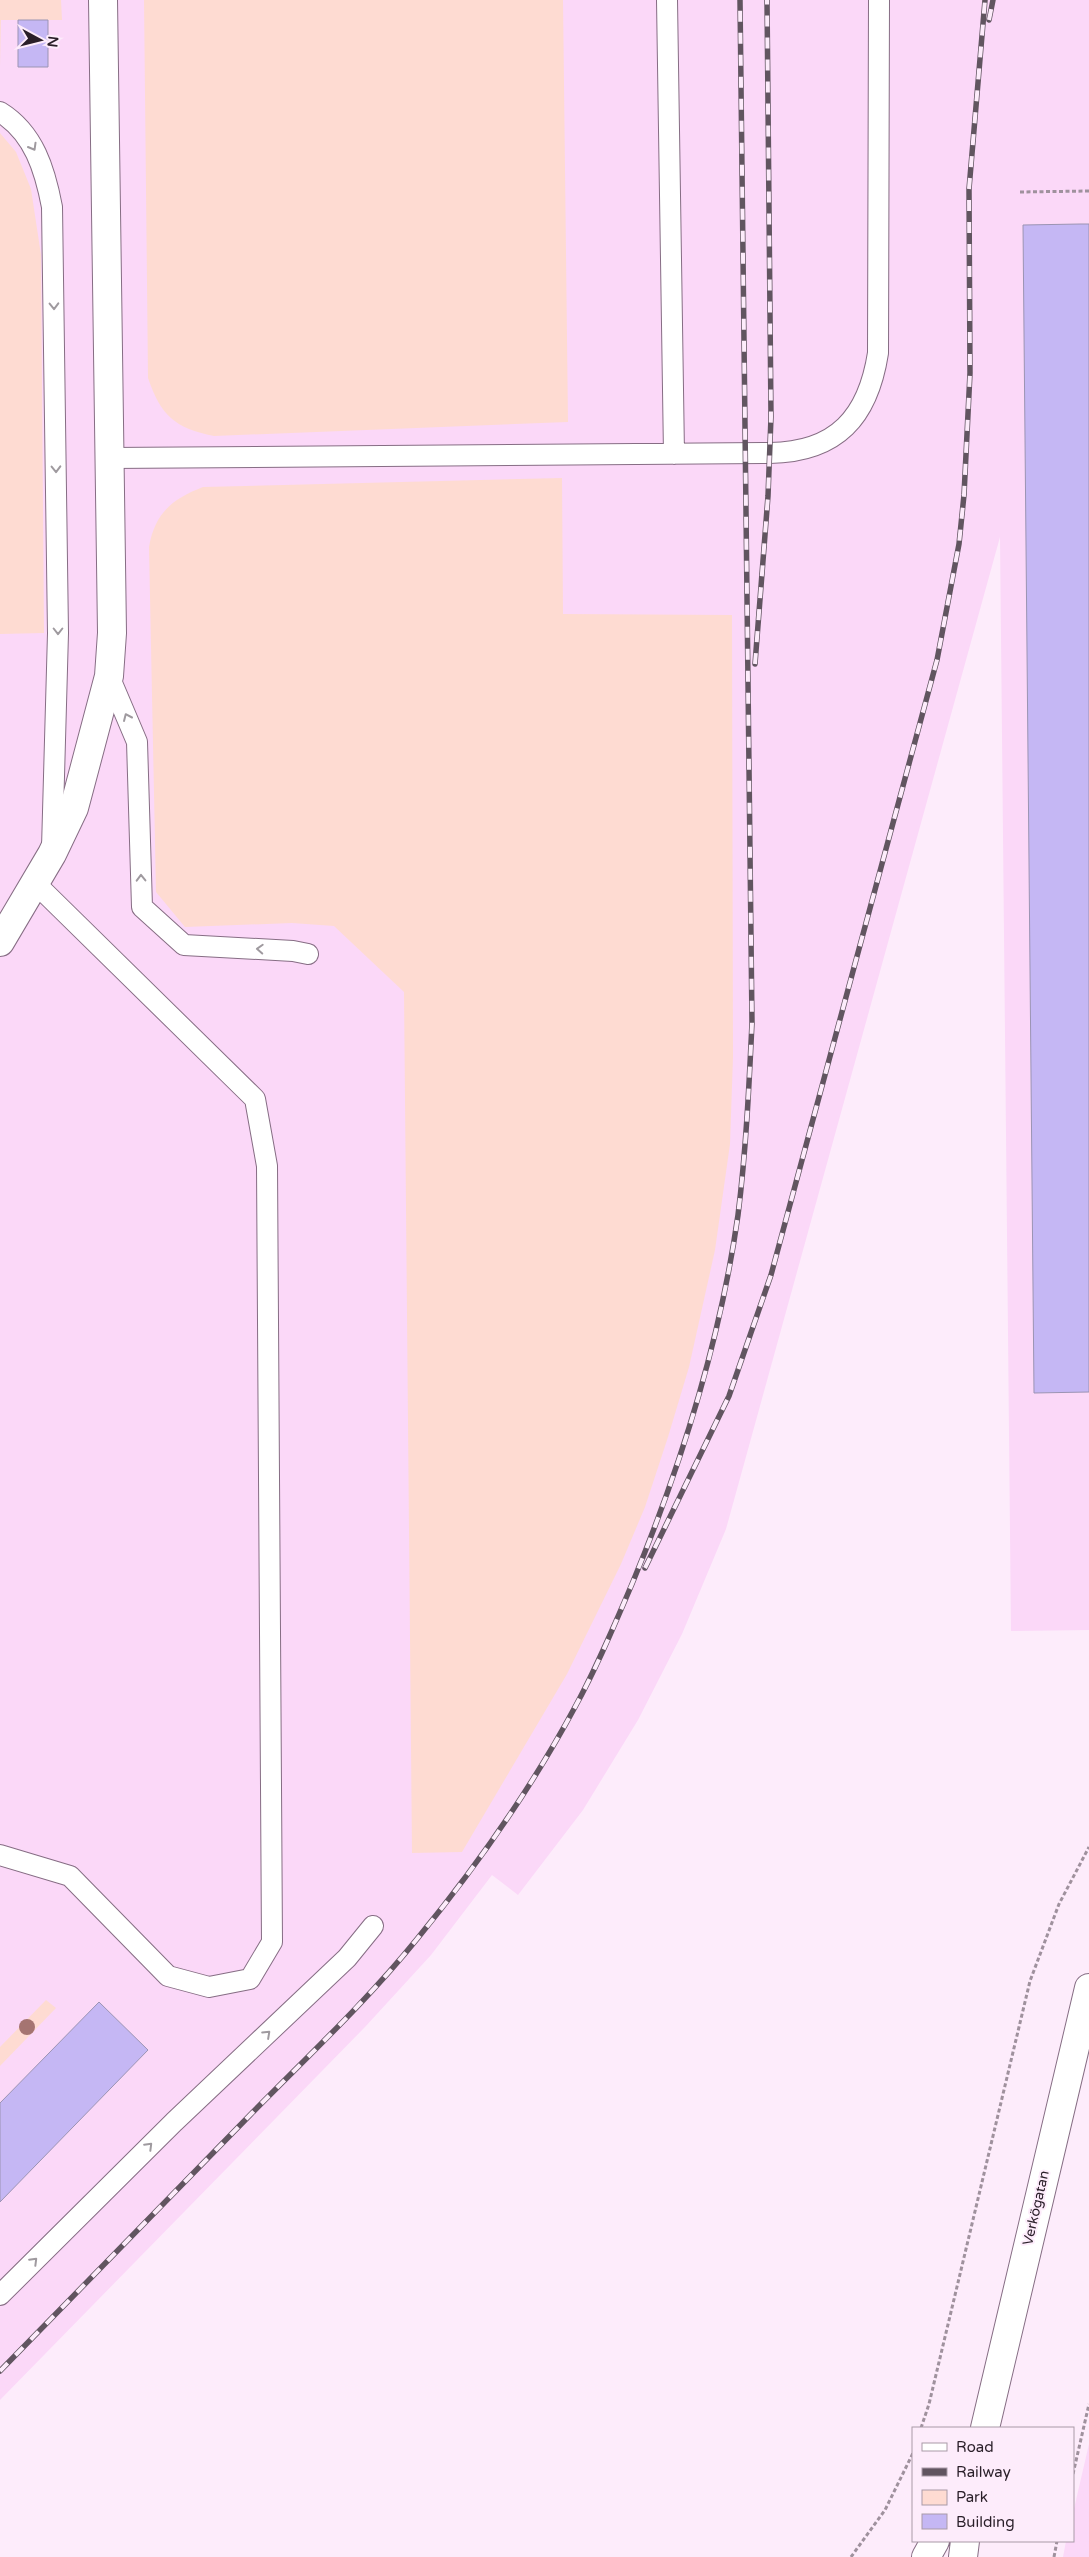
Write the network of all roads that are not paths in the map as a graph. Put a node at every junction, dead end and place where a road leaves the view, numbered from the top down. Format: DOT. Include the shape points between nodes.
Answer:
graph roads {
  1 [pos="103,0"];
  2 [pos="667,0"];
  3 [pos="879,0"];
  4 [pos="0,112"];
  5 [pos="674,454"];
  6 [pos="108,458"];
  7 [pos="109,676"];
  8 [pos="52,854"];
  9 [pos="34,882"];
  10 [pos="0,942"];
  11 [pos="308,954"];
  12 [pos="0,1854"];
  13 [pos="373,1926"];
  14 [pos="1089,1988"];
  15 [pos="0,2295"];
  16 [pos="985,2427"];
  17 [pos="934,2542"];
  18 [pos="966,2542"];
  19 [pos="926,2557"];
  20 [pos="963,2557"];
  1 -- 6 [label="street"];
  2 -- 5 [label="lane"];
  3 -- 5 [label="lane" via="878,353 874,379 863,407 846,427 824,442 785,453"];
  4 -- 8 [label="lane, one-way" via="26,136 38,157 47,178 52,207 58,633"];
  5 -- 6 [label="lane"];
  6 -- 7 [label="street" via="112,633"];
  7 -- 8 [label="street" via="74,808"];
  11 -- 7 [label="lane, one-way" via="184,945 142,907 137,742"];
  8 -- 9 [label="street"];
  9 -- 10 [label="street"];
  9 -- 12 [label="lane" via="255,1099 267,1166 272,1942 250,1978 209,1987 168,1976 70,1876"];
  15 -- 13 [label="lane, one-way" via="174,2122 347,1958"];
  14 -- 16 [label="street, Verkögatan"];
  17 -- 19 [label="street"];
  18 -- 20 [label="street"];
}
